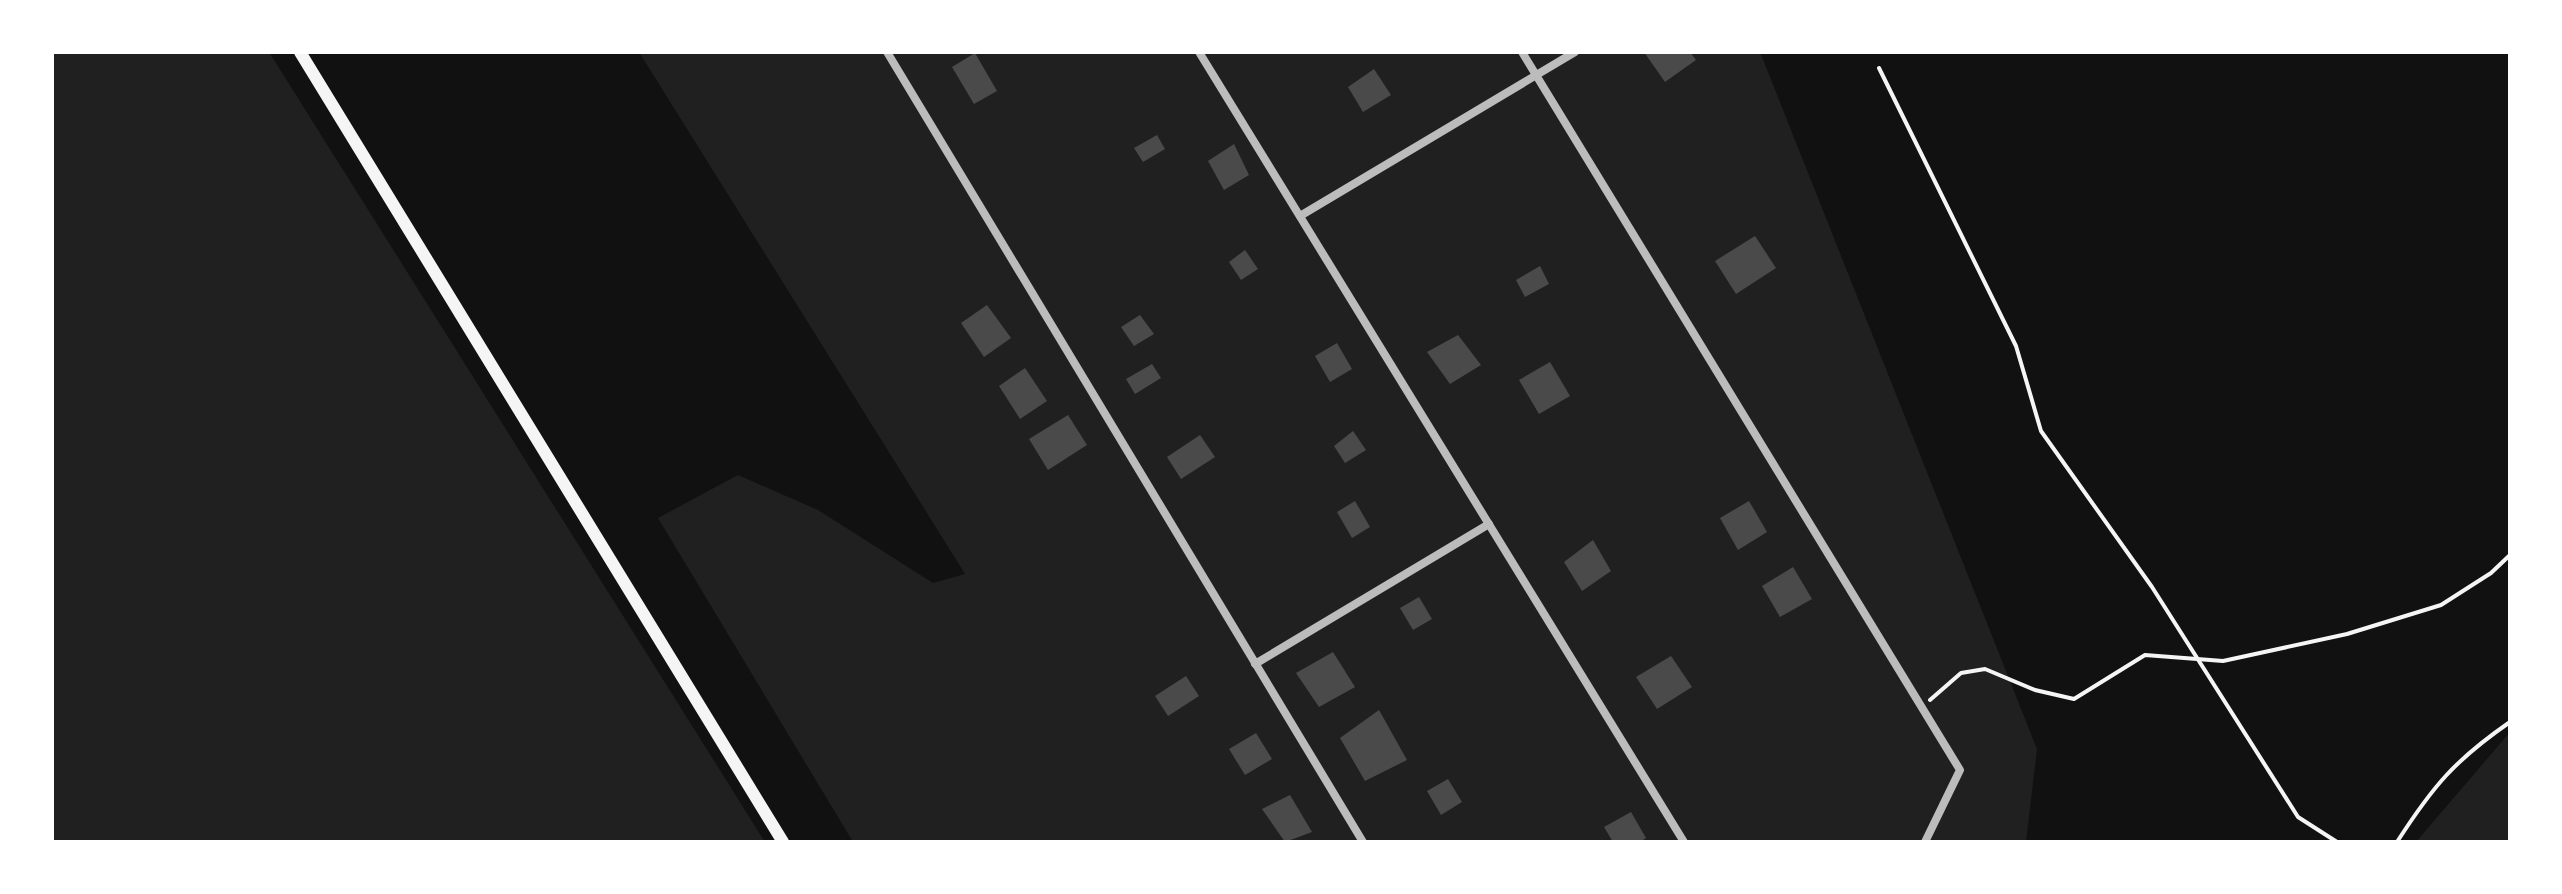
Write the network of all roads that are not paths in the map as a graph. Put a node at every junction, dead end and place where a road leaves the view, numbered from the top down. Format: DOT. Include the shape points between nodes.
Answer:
graph roads {
  1 [pos="300,52"];
  2 [pos="887,52"];
  3 [pos="1199,52"];
  4 [pos="1522,52"];
  5 [pos="1575,52"];
  6 [pos="1536,75"];
  7 [pos="1300,216"];
  8 [pos="1489,524"];
  9 [pos="1255,664"];
  10 [pos="783,842"];
  11 [pos="1363,842"];
  12 [pos="1684,842"];
  13 [pos="1925,842"];
  1 -- 10 [label="main road"];
  2 -- 9 [label="street"];
  3 -- 7 [label="street"];
  4 -- 6 [label="street"];
  5 -- 6 [label="street"];
  6 -- 7 [label="street"];
  6 -- 13 [label="street" via="1960,770"];
  7 -- 8 [label="street"];
  8 -- 9 [label="street"];
  8 -- 12 [label="street"];
  9 -- 11 [label="street"];
}
